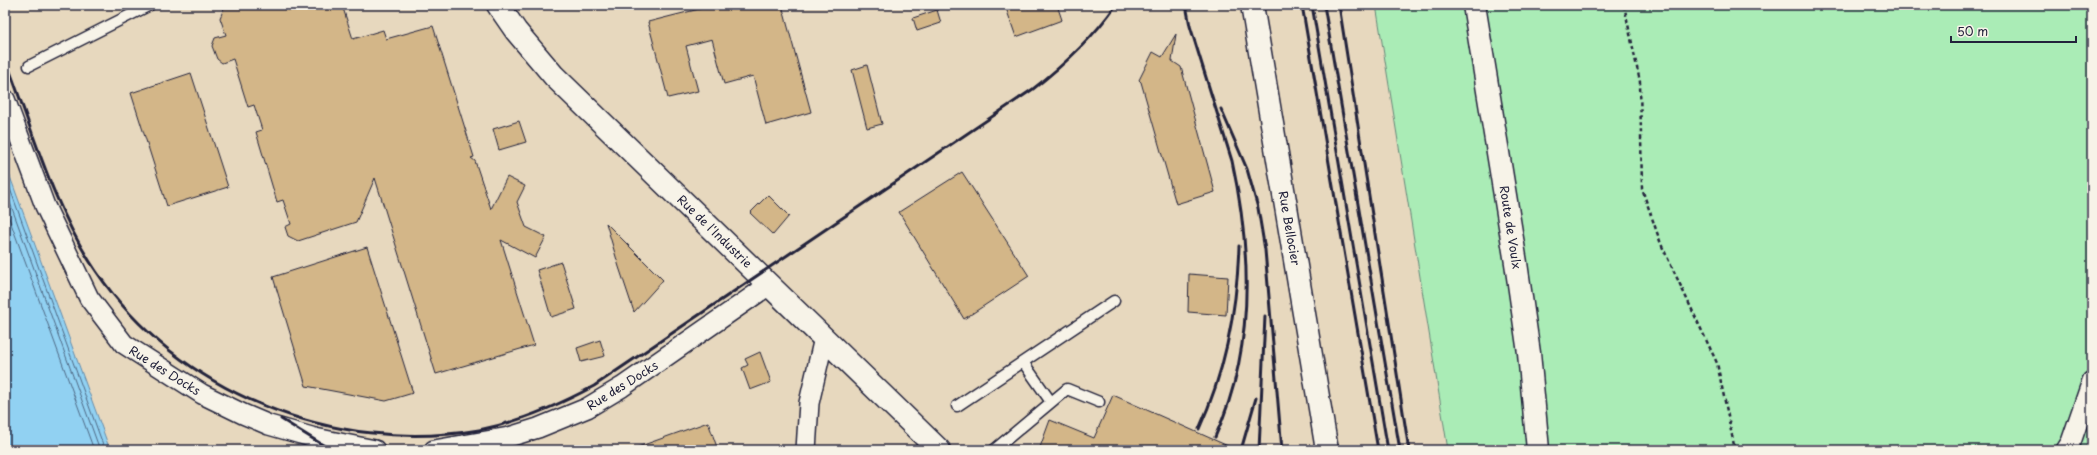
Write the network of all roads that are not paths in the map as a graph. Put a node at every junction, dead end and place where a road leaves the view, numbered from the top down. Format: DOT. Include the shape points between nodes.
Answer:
graph roads {
  1 [pos="150,5"];
  2 [pos="498,5"];
  3 [pos="1252,5"];
  4 [pos="1474,5"];
  5 [pos="29,66"];
  6 [pos="5,98"];
  7 [pos="770,285"];
  8 [pos="1114,301"];
  9 [pos="824,338"];
  10 [pos="1023,362"];
  11 [pos="2092,381"];
  12 [pos="1051,402"];
  13 [pos="1099,402"];
  14 [pos="957,406"];
  15 [pos="375,450"];
  16 [pos="434,450"];
  17 [pos="806,450"];
  18 [pos="939,450"];
  19 [pos="994,450"];
  20 [pos="1327,450"];
  21 [pos="1538,450"];
  22 [pos="2066,450"];
  1 -- 5 [label="lane"];
  2 -- 7 [label="main road, Rue de l'Industrie" via="554,76"];
  3 -- 20 [label="main road, Rue Bellocier"];
  4 -- 21 [label="main road, Route de Voulx" via="1529,353"];
  6 -- 15 [label="street, Rue des Docks" via="45,206 89,298 124,344 202,394 269,425 314,438"];
  7 -- 9 [label="main road, Rue de l'Industrie"];
  7 -- 16 [label="street, Rue des Docks" via="622,387 587,408 509,437"];
  8 -- 10 [label="lane"];
  9 -- 17 [label="street" via="809,403"];
  9 -- 18 [label="main road, Rue de l'Industrie"];
  10 -- 12 [label="lane"];
  10 -- 14 [label="lane"];
  11 -- 22 [label="street"];
  12 -- 13 [label="lane" via="1067,389"];
  12 -- 19 [label="lane"];
}
